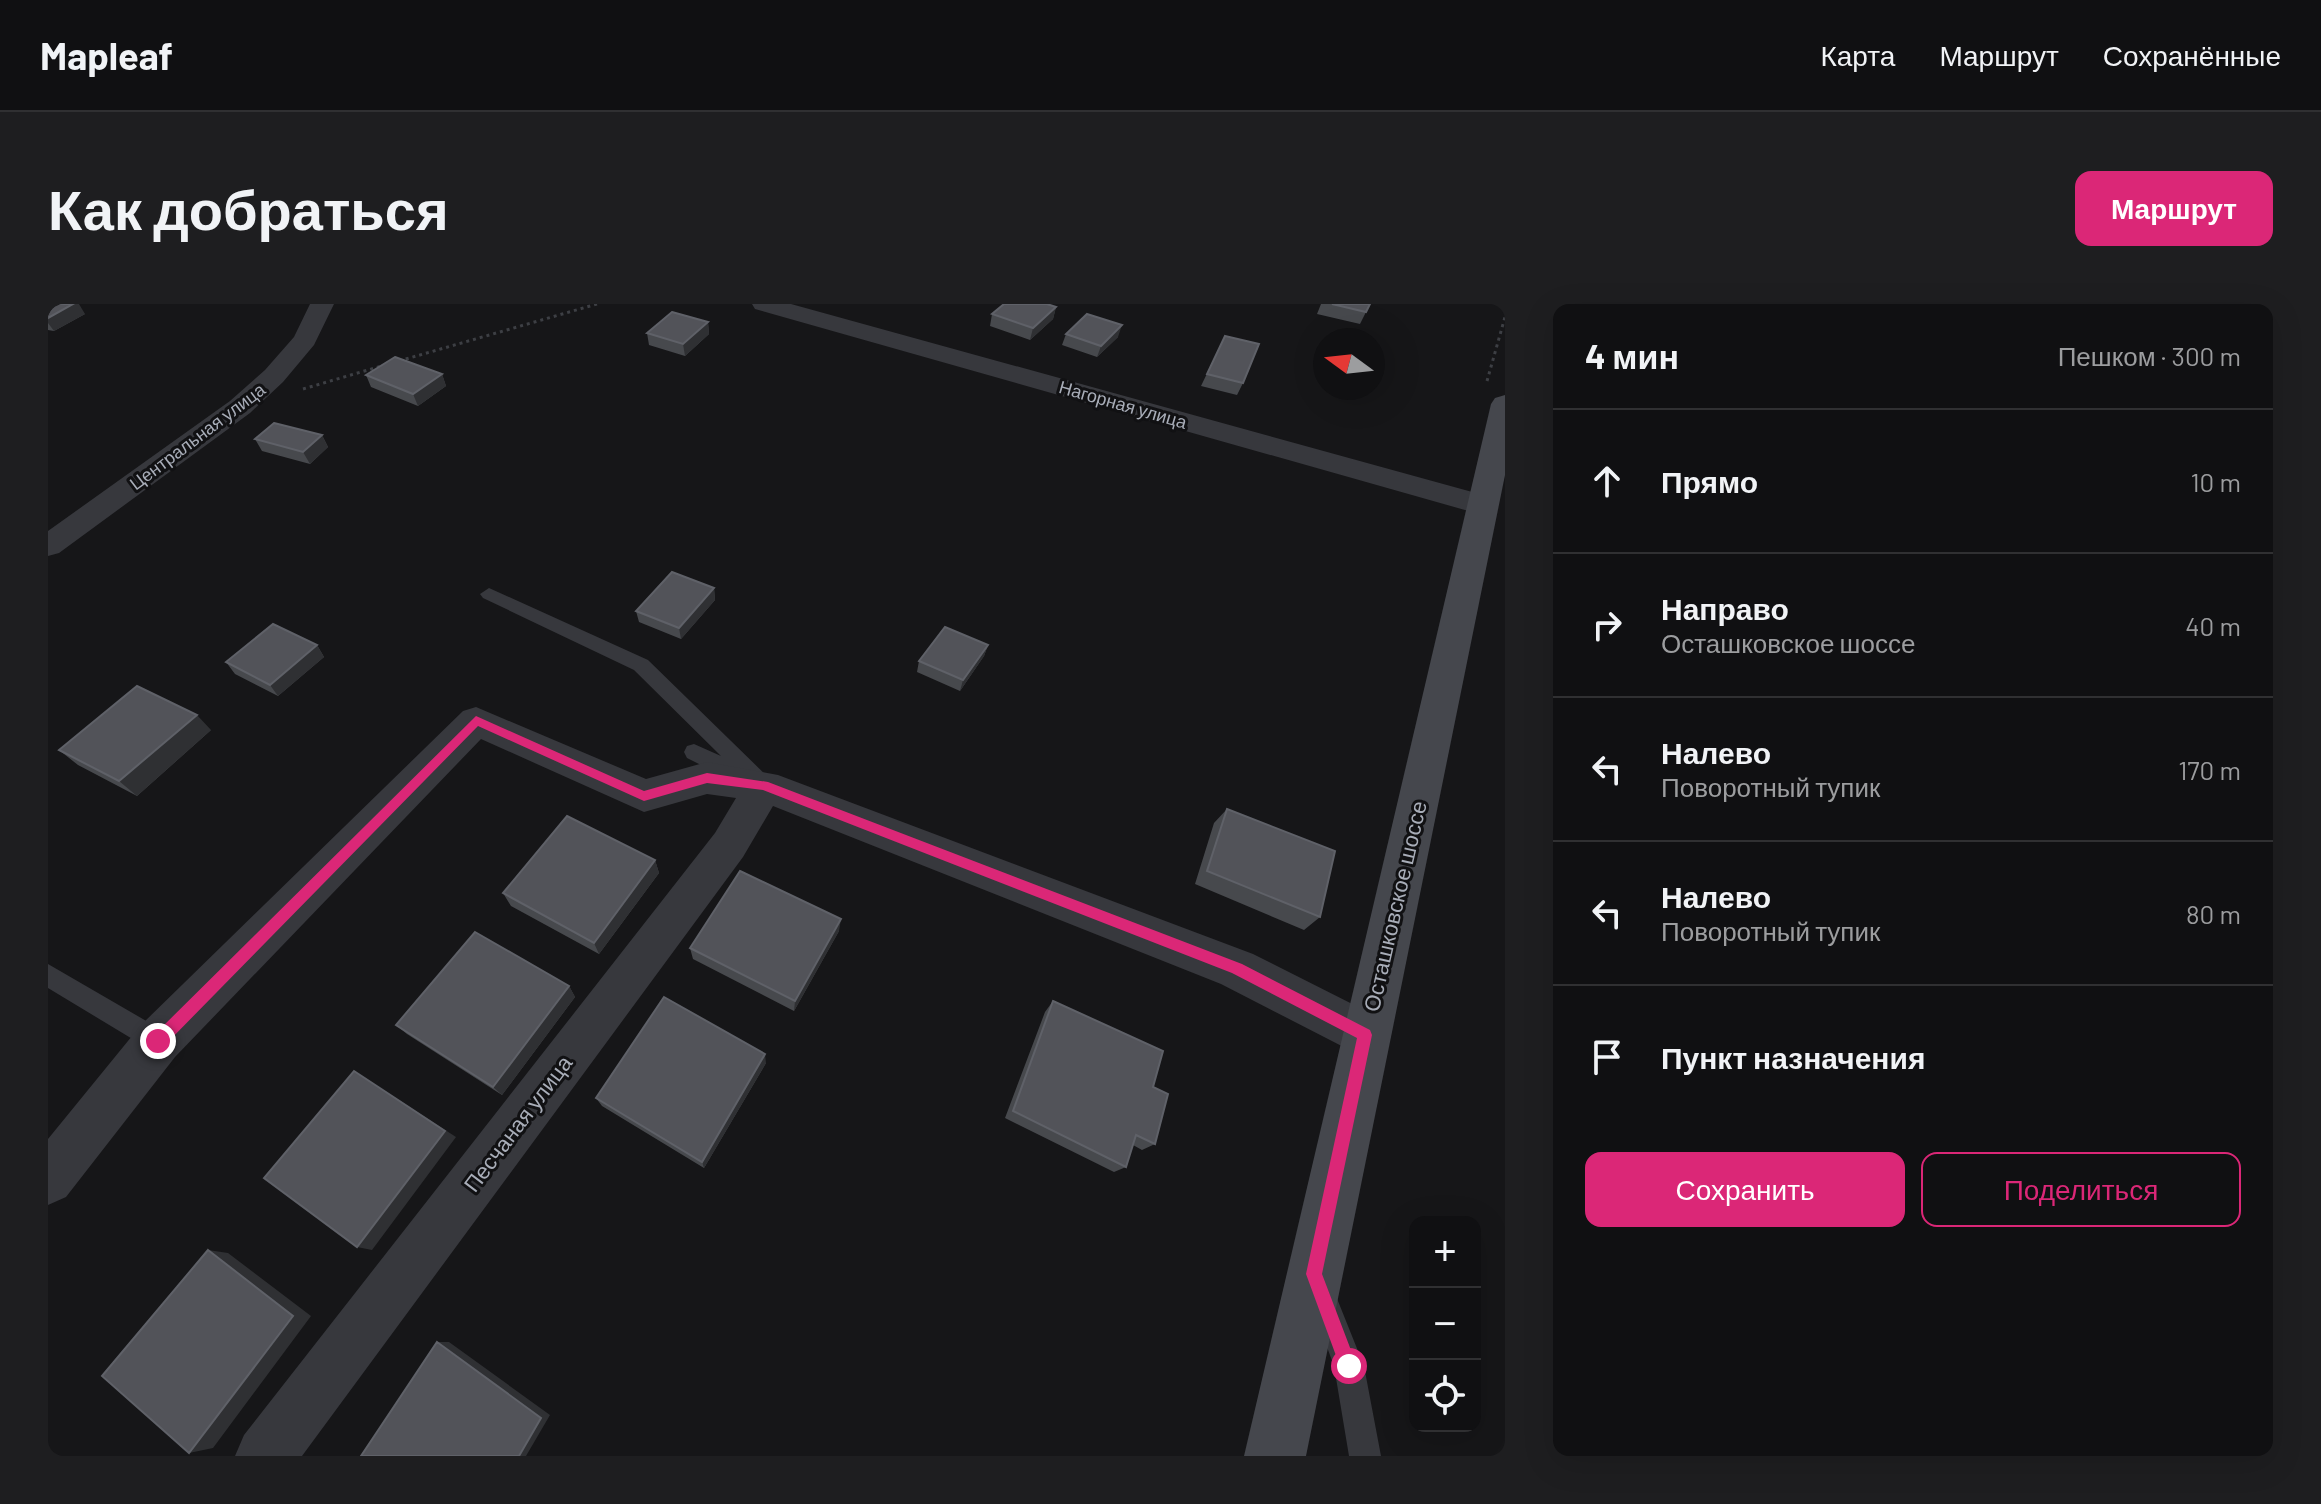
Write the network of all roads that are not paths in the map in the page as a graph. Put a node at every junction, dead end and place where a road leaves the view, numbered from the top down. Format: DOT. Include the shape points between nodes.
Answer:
graph roads {
  1 [pos="322,304"];
  2 [pos="764,304"];
  3 [pos="1505,404"];
  4 [pos="1483,505"];
  5 [pos="48,546"];
  6 [pos="489,594"];
  7 [pos="694,752"];
  8 [pos="764,786"];
  9 [pos="48,975"];
  10 [pos="1365,1035"];
  11 [pos="158,1041"];
  12 [pos="48,1179"];
  13 [pos="1314,1274"];
  14 [pos="265,1456"];
  15 [pos="1275,1456"];
  16 [pos="1365,1456"];
  1 -- 5 [label="street, Центральная улица" via="305,340 240,407"];
  2 -- 4 [label="street, Нагорная улица"];
  3 -- 4 [label="main road, Осташковское шоссе"];
  4 -- 10 [label="main road, Осташковское шоссе"];
  6 -- 8 [label="lane" via="641,665"];
  7 -- 8 [label="lane"];
  8 -- 10 [label="street" via="1237,969"];
  8 -- 11 [label="street" via="707,778 644,796 476,721"];
  8 -- 14 [label="street, Песчаная улица" via="729,845"];
  9 -- 11 [label="lane"];
  10 -- 13 [label="main road, Осташковское шоссе"];
  11 -- 12 [label="street"];
  13 -- 15 [label="main road, Осташковское шоссе"];
  13 -- 16 [label="lane" via="1349,1366"];
}
